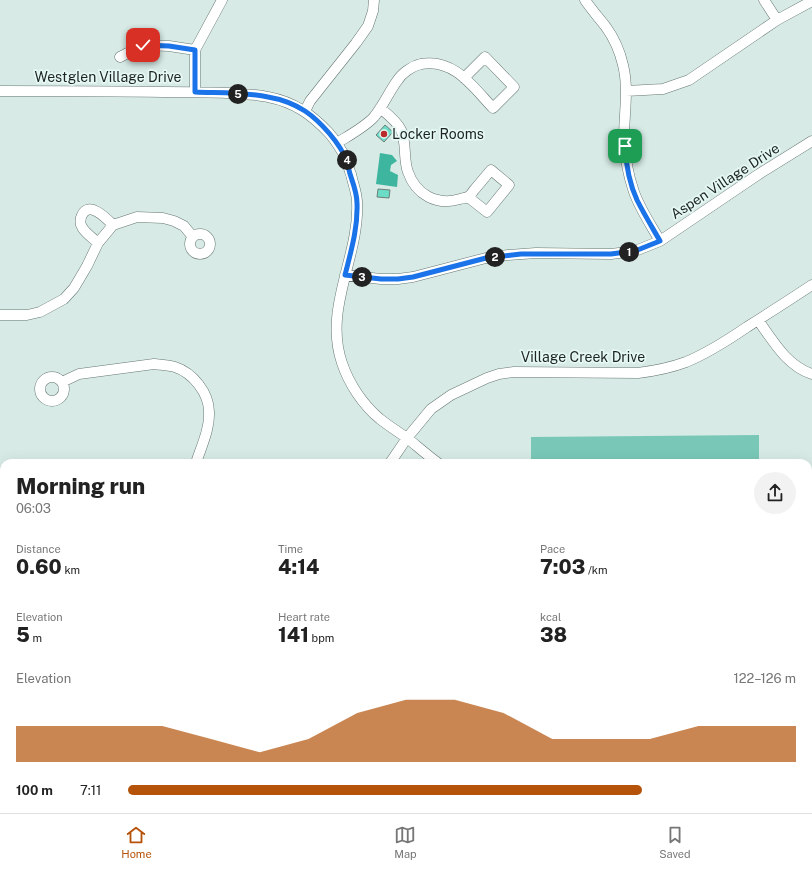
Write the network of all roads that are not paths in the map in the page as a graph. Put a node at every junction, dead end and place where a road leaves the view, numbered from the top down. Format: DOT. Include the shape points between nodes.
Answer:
graph roads {
  1 [pos="222,0"];
  2 [pos="374,0"];
  3 [pos="585,0"];
  4 [pos="764,0"];
  5 [pos="812,1"];
  6 [pos="777,20"];
  7 [pos="195,50"];
  8 [pos="120,57"];
  9 [pos="464,78"];
  10 [pos="0,91"];
  11 [pos="626,91"];
  12 [pos="195,92"];
  13 [pos="380,108"];
  14 [pos="304,111"];
  15 [pos="812,141"];
  16 [pos="337,143"];
  17 [pos="468,197"];
  18 [pos="113,226"];
  19 [pos="193,237"];
  20 [pos="660,241"];
  21 [pos="98,243"];
  22 [pos="345,275"];
  23 [pos="812,285"];
  24 [pos="0,315"];
  25 [pos="758,320"];
  26 [pos="812,374"];
  27 [pos="62,382"];
  28 [pos="407,438"];
  29 [pos="197,459"];
  30 [pos="393,459"];
  31 [pos="433,459"];
  1 -- 7 [label="street"];
  2 -- 14 [label="street" via="368,26"];
  3 -- 11 [label="street" via="614,40 623,65"];
  4 -- 6 [label="street"];
  5 -- 6 [label="street"];
  6 -- 11 [label="street" via="689,80 662,89"];
  7 -- 8 [label="street" via="143,45"];
  7 -- 12 [label="street"];
  9 -- 9 [label="street" via="493,108 514,87 485,57"];
  9 -- 13 [label="street" via="454,70 438,64 417,65 397,80"];
  10 -- 12 [label="street, Westglen Village Drive"];
  11 -- 20 [label="street" via="624,137 627,168 638,200"];
  12 -- 14 [label="street, Westglen Village Drive" via="252,94 294,105"];
  13 -- 16 [label="street" via="367,123"];
  13 -- 17 [label="street" via="400,129 408,171 418,190 441,201"];
  14 -- 16 [label="street, Westglen Village Drive"];
  15 -- 20 [label="street, Aspen Village Drive"];
  16 -- 22 [label="street, Westglen Village Drive" via="347,161 357,203 355,231"];
  18 -- 19 [label="street" via="137,217 163,218 184,226"];
  18 -- 21 [label="street"];
  18 -- 21 [label="street" via="93,210 84,212 81,216 81,226"];
  20 -- 22 [label="street, Aspen Village Drive" via="635,251 611,254 521,254 486,258 398,279"];
  21 -- 24 [label="street" via="74,288 64,299 40,312"];
  22 -- 28 [label="street, Westglen Village Drive" via="337,322 338,351 342,364 349,380 370,410"];
  23 -- 25 [label="street, Village Creek Drive"];
  25 -- 26 [label="street" via="788,360"];
  25 -- 28 [label="street, Village Creek Drive" via="708,352 685,362 655,370 638,373 514,372 486,378 451,395 431,409"];
  27 -- 29 [label="street" via="79,374 154,364 176,368 187,374 196,381 203,392 210,411 209,423"];
  28 -- 30 [label="street, Village Creek Drive"];
  28 -- 31 [label="street, Westglen Village Drive"];
}
